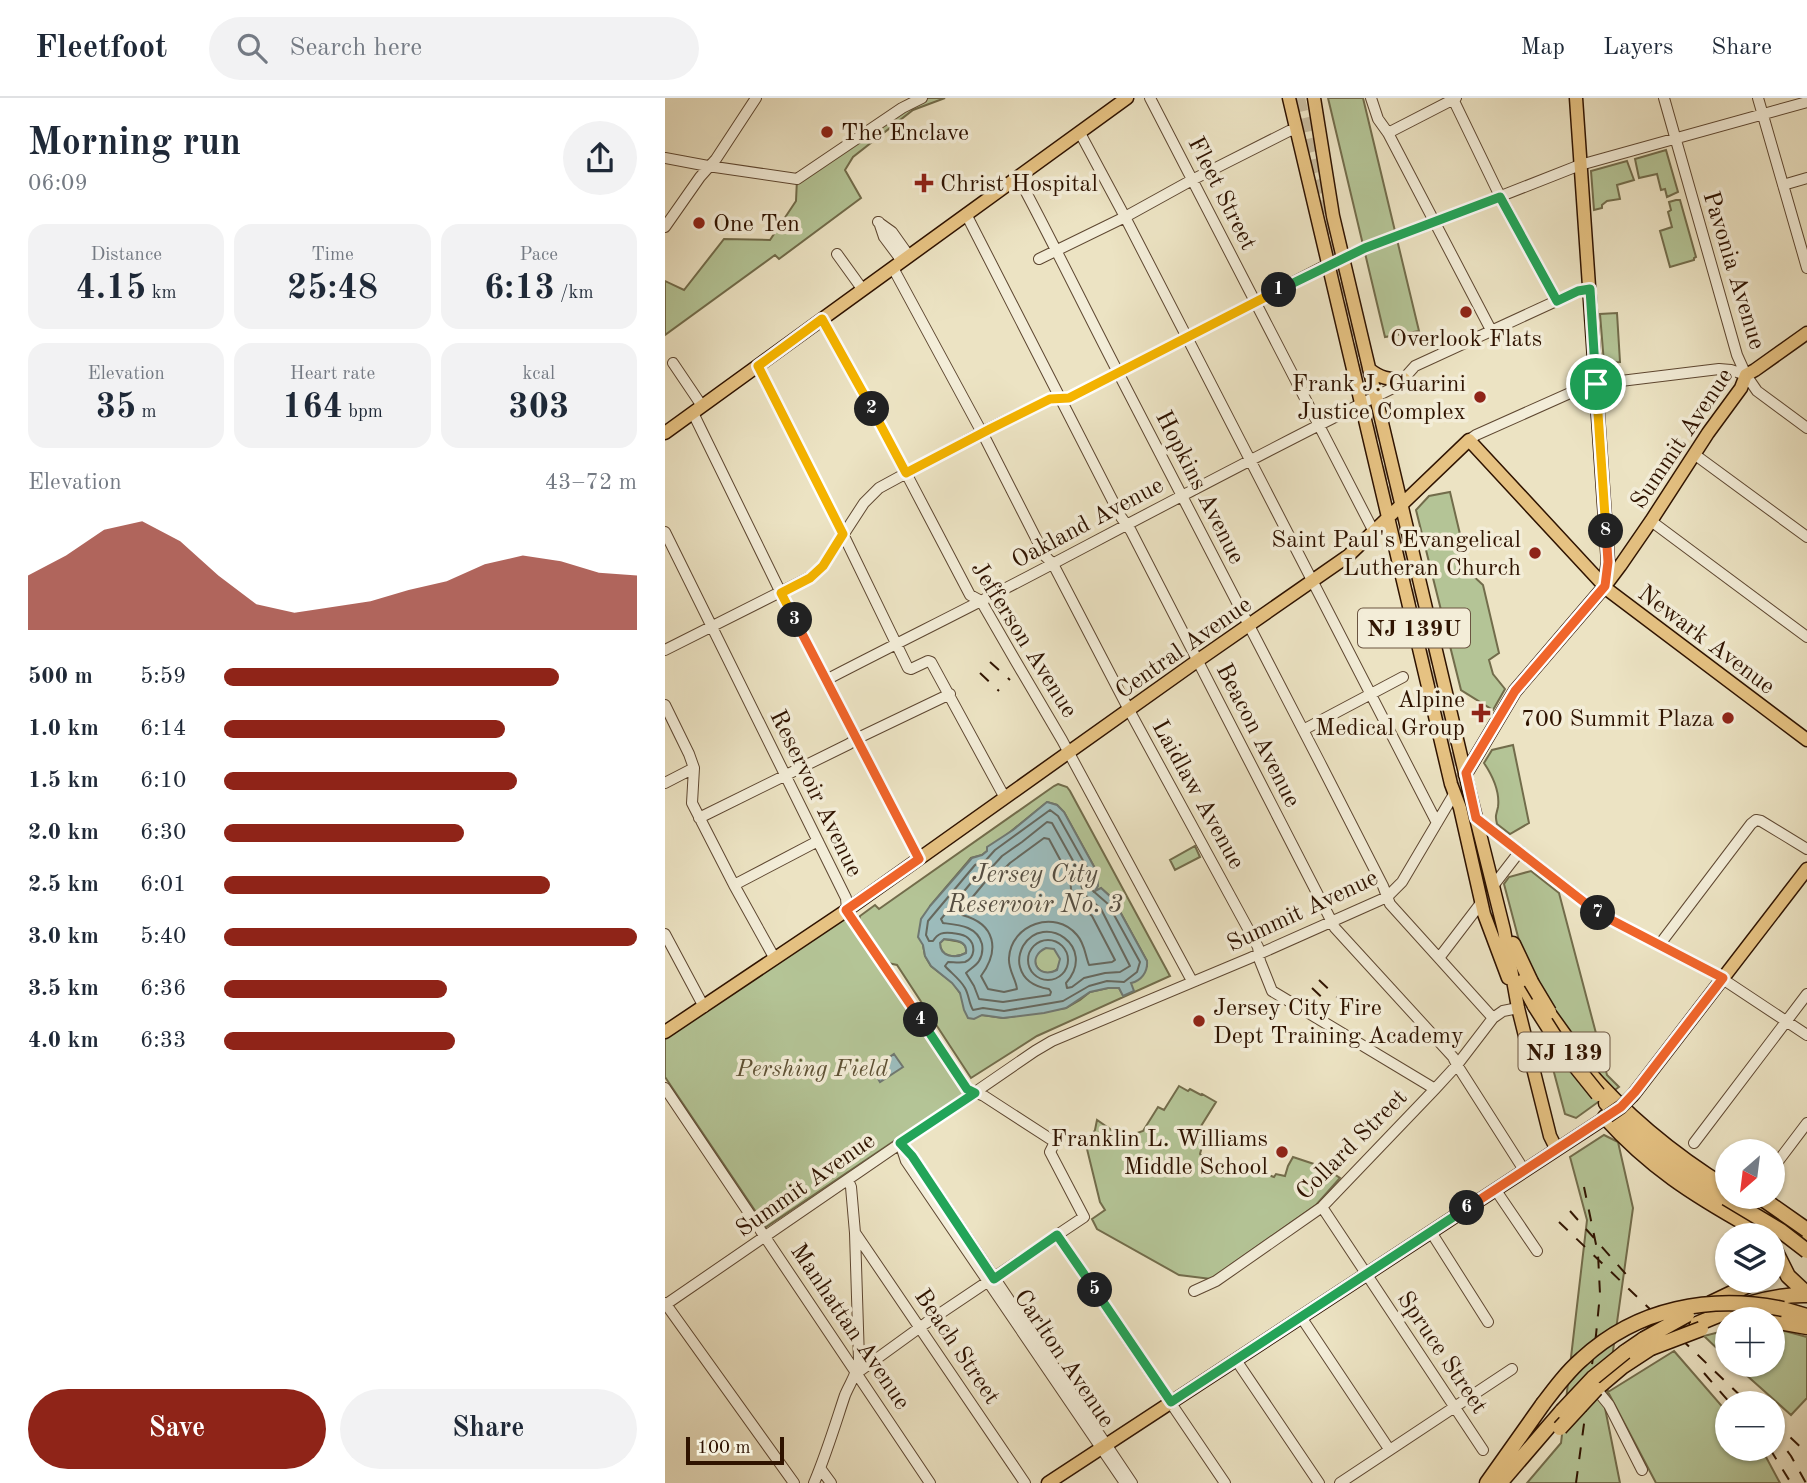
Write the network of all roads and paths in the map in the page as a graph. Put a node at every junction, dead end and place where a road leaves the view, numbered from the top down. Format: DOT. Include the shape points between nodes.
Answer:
graph roads {
  1 [pos="756,98"];
  2 [pos="922,98"];
  3 [pos="1127,98"];
  4 [pos="1150,98"];
  5 [pos="1289,98"];
  6 [pos="1314,98"];
  7 [pos="1371,98"];
  8 [pos="1576,98"];
  9 [pos="1664,98"];
  10 [pos="1758,98"];
  11 [pos="1455,99"];
  12 [pos="1807,103"];
  13 [pos="1763,115"];
  14 [pos="1296,130"];
  15 [pos="1080,133"];
  16 [pos="1388,133"];
  17 [pos="1675,140"];
  18 [pos="1321,149"];
  19 [pos="665,158"];
  20 [pos="1580,165"];
  21 [pos="708,166"];
  22 [pos="1018,177"];
  23 [pos="1807,178"];
  24 [pos="1192,180"];
  25 [pos="1783,185"];
  26 [pos="1500,197"];
  27 [pos="966,214"];
  28 [pos="1125,217"];
  29 [pos="1435,222"];
  30 [pos="665,227"];
  31 [pos="1057,250"];
  32 [pos="1805,253"];
  33 [pos="837,254"];
  34 [pos="1343,257"];
  35 [pos="1039,259"];
  36 [pos="901,262"];
  37 [pos="1328,264"];
  38 [pos="1807,268"];
  39 [pos="1590,289"];
  40 [pos="863,290"];
  41 [pos="1557,301"];
  42 [pos="1256,302"];
  43 [pos="822,319"];
  44 [pos="1491,330"];
  45 [pos="1807,333"];
  46 [pos="1187,337"];
  47 [pos="673,363"];
  48 [pos="758,366"];
  49 [pos="1370,369"];
  50 [pos="1118,373"];
  51 [pos="1746,374"];
  52 [pos="1403,379"];
  53 [pos="1596,384"];
  54 [pos="1376,396"];
  55 [pos="1059,399"];
  56 [pos="1362,403"];
  57 [pos="698,409"];
  58 [pos="1318,425"];
  59 [pos="1807,428"];
  60 [pos="982,432"];
  61 [pos="665,433"];
  62 [pos="1469,440"];
  63 [pos="1694,454"];
  64 [pos="1250,460"];
  65 [pos="906,473"];
  66 [pos="1182,496"];
  67 [pos="1402,505"];
  68 [pos="1388,518"];
  69 [pos="1651,521"];
  70 [pos="1126,524"];
  71 [pos="665,531"];
  72 [pos="1374,532"];
  73 [pos="843,534"];
  74 [pos="1807,537"];
  75 [pos="1053,564"];
  76 [pos="1312,582"];
  77 [pos="1605,586"];
  78 [pos="781,593"];
  79 [pos="981,601"];
  80 [pos="711,626"];
  81 [pos="1249,626"];
  82 [pos="1807,637"];
  83 [pos="895,644"];
  84 [pos="665,650"];
  85 [pos="1197,661"];
  86 [pos="1403,677"];
  87 [pos="826,680"];
  88 [pos="1369,694"];
  89 [pos="950,695"];
  90 [pos="665,705"];
  91 [pos="1129,710"];
  92 [pos="1303,730"];
  93 [pos="856,739"];
  94 [pos="1807,740"];
  95 [pos="1068,753"];
  96 [pos="694,768"];
  97 [pos="1466,773"];
  98 [pos="785,775"];
  99 [pos="665,783"];
  100 [pos="1454,794"];
  101 [pos="1005,798"];
  102 [pos="699,818"];
  103 [pos="1476,818"];
  104 [pos="1437,823"];
  105 [pos="818,841"];
  106 [pos="1807,849"];
  107 [pos="1520,851"];
  108 [pos="919,859"];
  109 [pos="1807,869"];
  110 [pos="734,885"];
  111 [pos="1493,886"];
  112 [pos="1387,897"];
  113 [pos="1481,903"];
  114 [pos="846,910"];
  115 [pos="1332,922"];
  116 [pos="665,933"];
  117 [pos="1513,944"];
  118 [pos="1660,944"];
  119 [pos="1259,953"];
  120 [pos="775,958"];
  121 [pos="1439,958"];
  122 [pos="1723,978"];
  123 [pos="1192,981"];
  124 [pos="1526,982"];
  125 [pos="1807,994"];
  126 [pos="704,1007"];
  127 [pos="1518,1008"];
  128 [pos="1493,1018"];
  129 [pos="1787,1020"];
  130 [pos="665,1032"];
  131 [pos="1807,1035"];
  132 [pos="1457,1065"];
  133 [pos="1596,1082"];
  134 [pos="665,1088"];
  135 [pos="1435,1089"];
  136 [pos="975,1093"];
  137 [pos="1607,1117"];
  138 [pos="1807,1123"];
  139 [pos="900,1143"];
  140 [pos="1694,1143"];
  141 [pos="1556,1148"];
  142 [pos="1785,1152"];
  143 [pos="1715,1169"];
  144 [pos="1524,1170"];
  145 [pos="1688,1175"];
  146 [pos="848,1180"];
  147 [pos="1715,1184"];
  148 [pos="1715,1188"];
  149 [pos="1495,1189"];
  150 [pos="1322,1207"];
  151 [pos="1749,1209"];
  152 [pos="1765,1209"];
  153 [pos="1774,1209"];
  154 [pos="1745,1223"];
  155 [pos="1746,1223"];
  156 [pos="1431,1232"];
  157 [pos="855,1233"];
  158 [pos="1057,1235"];
  159 [pos="1806,1235"];
  160 [pos="765,1237"];
  161 [pos="1785,1250"];
  162 [pos="1537,1251"];
  163 [pos="1785,1272"];
  164 [pos="1366,1274"];
  165 [pos="991,1280"];
  166 [pos="1194,1291"];
  167 [pos="1739,1293"];
  168 [pos="1807,1295"];
  169 [pos="665,1304"];
  170 [pos="1802,1315"];
  171 [pos="1301,1317"];
  172 [pos="1488,1322"];
  173 [pos="1715,1322"];
  174 [pos="1695,1323"];
  175 [pos="1785,1323"];
  176 [pos="1807,1327"];
  177 [pos="920,1328"];
  178 [pos="1627,1358"];
  179 [pos="1236,1360"];
  180 [pos="1512,1369"];
  181 [pos="857,1373"];
  182 [pos="1596,1389"];
  183 [pos="1171,1402"];
  184 [pos="1454,1407"];
  185 [pos="1104,1447"];
  186 [pos="1389,1449"];
  187 [pos="1483,1450"];
  188 [pos="820,1468"];
  189 [pos="1642,1470"];
  190 [pos="794,1483"];
  191 [pos="814,1483"];
  192 [pos="831,1483"];
  193 [pos="930,1483"];
  194 [pos="1025,1483"];
  195 [pos="1048,1483"];
  196 [pos="1125,1483"];
  197 [pos="1132,1483"];
  198 [pos="1225,1483"];
  199 [pos="1319,1483"];
  200 [pos="1340,1483"];
  201 [pos="1487,1483"];
  202 [pos="1500,1483"];
  203 [pos="1512,1483"];
  1 -- 21 [label="street"];
  2 -- 21 [label="street" via="797,179"];
  3 -- 15 [label="main road"];
  4 -- 24 [label="street, Fleet Street"];
  5 -- 14 [label="main road, NJ 139U"];
  6 -- 18 [label="main road, NJ 139U"];
  7 -- 16 [label="street"];
  8 -- 20 [label="main road, Newark Avenue"];
  9 -- 17 [label="street, Pavonia Avenue"];
  10 -- 13 [label="street"];
  11 -- 16 [label="street"];
  11 -- 26 [label="street"];
  12 -- 13 [label="street"];
  13 -- 17 [label="street"];
  13 -- 25 [label="street"];
  14 -- 18 [label="main road"];
  14 -- 24 [label="street"];
  14 -- 37 [label="main road, NJ 139U"];
  15 -- 22 [label="main road"];
  15 -- 28 [label="street"];
  16 -- 29 [label="street"];
  17 -- 20 [label="street"];
  17 -- 51 [label="street, Pavonia Avenue"];
  18 -- 34 [label="main road, NJ 139U"];
  19 -- 21 [label="street"];
  20 -- 26 [label="street"];
  20 -- 39 [label="main road, Newark Avenue"];
  21 -- 30 [label="street"];
  22 -- 27 [label="main road"];
  22 -- 31 [label="street, Hopkins Avenue"];
  23 -- 25 [label="street"];
  24 -- 28 [label="street"];
  24 -- 42 [label="street, Fleet Street"];
  25 -- 32 [label="street"];
  26 -- 29 [label="street"];
  26 -- 41 [label="street"];
  27 -- 36 [label="main road"];
  27 -- 55 [label="street, Beacon Avenue"];
  28 -- 31 [label="street"];
  28 -- 46 [label="street"];
  29 -- 34 [label="street"];
  29 -- 44 [label="street"];
  31 -- 35 [label="street"];
  31 -- 50 [label="street, Hopkins Avenue"];
  32 -- 38 [label="street"];
  33 -- 40 [label="street"];
  34 -- 37 [label="street"];
  34 -- 49 [label="main road, NJ 139U"];
  36 -- 40 [label="main road"];
  36 -- 60 [label="street, Laidlaw Avenue"];
  37 -- 42 [label="street"];
  37 -- 56 [label="main road, NJ 139U"];
  39 -- 41 [label="street, Oakland Avenue"];
  39 -- 53 [label="main road, Newark Avenue"];
  40 -- 43 [label="main road"];
  41 -- 44 [label="street, Oakland Avenue"];
  42 -- 46 [label="street"];
  42 -- 58 [label="street, Fleet Street"];
  43 -- 48 [label="main road"];
  43 -- 65 [label="street, Jefferson Avenue"];
  44 -- 52 [label="street, Oakland Avenue" via="1415,366"];
  45 -- 51 [label="main road, Summit Avenue"];
  46 -- 50 [label="street"];
  46 -- 64 [label="street"];
  47 -- 57 [label="street"];
  48 -- 57 [label="main road"];
  48 -- 73 [label="street"];
  49 -- 52 [label="main road" via="1382,378"];
  49 -- 54 [label="main road, NJ 139U"];
  50 -- 55 [label="street"];
  50 -- 66 [label="street, Hopkins Avenue"];
  51 -- 53 [label="street, Central Avenue" via="1719,369"];
  51 -- 59 [label="street, Pavonia Avenue" via="1757,390"];
  51 -- 63 [label="main road, Summit Avenue"];
  52 -- 54 [label="street, Oakland Avenue"];
  53 -- 62 [label="street, Central Avenue"];
  53 -- 77 [label="main road, Newark Avenue" via="1608,562"];
  54 -- 56 [label="street, Oakland Avenue"];
  54 -- 67 [label="main road, NJ 139U"];
  55 -- 60 [label="street" via="1050,399"];
  55 -- 70 [label="street, Beacon Avenue"];
  56 -- 58 [label="street, Oakland Avenue"];
  56 -- 68 [label="main road, NJ 139U"];
  57 -- 61 [label="main road"];
  57 -- 78 [label="street"];
  58 -- 64 [label="street, Oakland Avenue"];
  58 -- 72 [label="street, Fleet Street"];
  60 -- 65 [label="street"];
  60 -- 75 [label="street, Laidlaw Avenue"];
  62 -- 67 [label="main road, Central Avenue"];
  62 -- 77 [label="main road"];
  63 -- 69 [label="main road, Summit Avenue"];
  63 -- 74 [label="street"];
  64 -- 66 [label="street, Oakland Avenue"];
  64 -- 76 [label="street"];
  65 -- 73 [label="street" via="879,488"];
  65 -- 79 [label="street, Jefferson Avenue" via="970,595"];
  66 -- 70 [label="street, Oakland Avenue"];
  66 -- 81 [label="street, Hopkins Avenue"];
  67 -- 68 [label="main road, Central Avenue"];
  67 -- 97 [label="main road, NJ 139U"];
  68 -- 72 [label="main road, Central Avenue"];
  68 -- 100 [label="main road, NJ 139U"];
  69 -- 77 [label="main road, Summit Avenue"];
  69 -- 82 [label="street"];
  70 -- 75 [label="street, Oakland Avenue"];
  70 -- 85 [label="street, Beacon Avenue"];
  71 -- 80 [label="street, Reservoir Avenue"];
  72 -- 76 [label="main road, Central Avenue"];
  73 -- 78 [label="street" via="823,566"];
  73 -- 83 [label="street"];
  75 -- 79 [label="street, Oakland Avenue"];
  75 -- 91 [label="street, Laidlaw Avenue"];
  76 -- 81 [label="main road, Central Avenue"];
  76 -- 88 [label="street"];
  77 -- 94 [label="main road, Newark Avenue"];
  77 -- 97 [label="main road, Summit Avenue" via="1515,691"];
  78 -- 80 [label="street"];
  78 -- 87 [label="street"];
  79 -- 83 [label="street, Oakland Avenue"];
  79 -- 95 [label="street, Jefferson Avenue"];
  80 -- 84 [label="street"];
  80 -- 98 [label="street, Reservoir Avenue"];
  81 -- 85 [label="main road, Central Avenue"];
  81 -- 92 [label="street, Hopkins Avenue"];
  83 -- 87 [label="street, Oakland Avenue"];
  83 -- 89 [label="street" via="908,668 932,662"];
  85 -- 91 [label="main road, Central Avenue"];
  85 -- 115 [label="street, Beacon Avenue"];
  86 -- 88 [label="street"];
  87 -- 93 [label="street"];
  88 -- 92 [label="street"];
  88 -- 104 [label="street"];
  89 -- 93 [label="street"];
  89 -- 101 [label="street"];
  90 -- 96 [label="street"];
  91 -- 95 [label="main road, Central Avenue"];
  91 -- 119 [label="street, Laidlaw Avenue"];
  92 -- 112 [label="street, Hopkins Avenue"];
  93 -- 98 [label="street"];
  93 -- 108 [label="street"];
  95 -- 101 [label="main road, Central Avenue"];
  95 -- 123 [label="street, Jefferson Avenue"];
  96 -- 99 [label="street"];
  96 -- 102 [label="street" via="692,803"];
  97 -- 100 [label="main road, Summit Avenue"];
  97 -- 103 [label="main road, NJ 139U"];
  98 -- 102 [label="street"];
  98 -- 105 [label="street, Reservoir Avenue"];
  100 -- 104 [label="street, Summit Avenue"];
  100 -- 113 [label="main road, NJ 139U"];
  101 -- 108 [label="main road, Central Avenue"];
  102 -- 110 [label="street"];
  103 -- 107 [label="street"];
  103 -- 111 [label="main road, NJ 139U"];
  104 -- 112 [label="street, Summit Avenue" via="1402,882"];
  105 -- 110 [label="street"];
  105 -- 114 [label="street, Reservoir Avenue" via="846,898"];
  106 -- 118 [label="street" via="1756,820"];
  107 -- 111 [label="street"];
  107 -- 118 [label="street" via="1597,912"];
  108 -- 114 [label="main road, Central Avenue"];
  109 -- 122 [label="main road"];
  110 -- 120 [label="street"];
  111 -- 127 [label="main road, NJ 139U"];
  112 -- 115 [label="street, Summit Avenue"];
  112 -- 121 [label="street, Hopkins Avenue"];
  113 -- 121 [label="street"];
  113 -- 127 [label="main road, NJ 139U"];
  114 -- 120 [label="main road, Central Avenue"];
  114 -- 136 [label="street, Reservoir Avenue" via="967,1089"];
  115 -- 119 [label="street, Summit Avenue"];
  115 -- 132 [label="street, Beacon Avenue"];
  116 -- 126 [label="street"];
  117 -- 124 [label="highway, NJ 139"];
  118 -- 122 [label="street"];
  119 -- 123 [label="street, Summit Avenue"];
  119 -- 135 [label="street, Laidlaw Avenue" via="1272,991"];
  120 -- 126 [label="main road, Central Avenue"];
  121 -- 128 [label="street, Hopkins Avenue"];
  122 -- 129 [label="street"];
  122 -- 137 [label="main road, bridge" via="1633,1095"];
  123 -- 136 [label="street, Summit Avenue" via="1052,1041"];
  124 -- 133 [label="highway, NJ 139, bridge"];
  124 -- 133 [label="highway, NJ 139, bridge" via="1535,1006 1565,1053"];
  125 -- 129 [label="street"];
  126 -- 130 [label="main road, Central Avenue"];
  127 -- 128 [label="street"];
  127 -- 141 [label="main road, NJ 139U"];
  128 -- 132 [label="street, Collard Street"];
  129 -- 131 [label="street"];
  129 -- 140 [label="street"];
  132 -- 135 [label="street, Collard Street"];
  132 -- 144 [label="street, Beacon Avenue"];
  133 -- 143 [label="highway, NJ 139"];
  133 -- 145 [label="highway, NJ 139" via="1640,1137"];
  133 -- 147 [label="highway"];
  134 -- 160 [label="street, Manhattan Avenue"];
  135 -- 150 [label="street, Collard Street"];
  136 -- 139 [label="street, Summit Avenue"];
  136 -- 158 [label="street, Reservoir Avenue" via="1055,1142 1050,1152 1084,1217"];
  137 -- 141 [label="main road"];
  137 -- 154 [label="highway" via="1636,1151 1700,1198"];
  138 -- 142 [label="street"];
  139 -- 146 [label="street, Summit Avenue"];
  139 -- 165 [label="street, Carlton Avenue"];
  141 -- 144 [label="main road"];
  144 -- 149 [label="main road"];
  145 -- 148 [label="highway, NJ 139"];
  145 -- 155 [label="highway" via="1714,1202"];
  146 -- 157 [label="street"];
  146 -- 160 [label="street, Summit Avenue"];
  149 -- 156 [label="main road"];
  149 -- 162 [label="street"];
  150 -- 164 [label="street, Spruce Street"];
  150 -- 166 [label="street, Collard Street" via="1216,1281"];
  151 -- 159 [label="highway, bridge" via="1786,1235"];
  152 -- 159 [label="highway"];
  153 -- 159 [label="highway, bridge"];
  156 -- 164 [label="main road"];
  156 -- 172 [label="street"];
  157 -- 177 [label="street, Beach Street"];
  157 -- 181 [label="street"];
  158 -- 165 [label="street"];
  158 -- 183 [label="street"];
  159 -- 161 [label="highway"];
  160 -- 169 [label="street, Summit Avenue"];
  160 -- 181 [label="street, Manhattan Avenue"];
  163 -- 168 [label="highway"];
  164 -- 171 [label="main road"];
  164 -- 184 [label="street, Spruce Street"];
  165 -- 177 [label="street"];
  165 -- 185 [label="street, Carlton Avenue"];
  167 -- 174 [label="highway"];
  168 -- 174 [label="highway" via="1766,1298"];
  169 -- 190 [label="street"];
  170 -- 201 [label="highway, bridge" via="1756,1304 1720,1302 1651,1316 1622,1330 1564,1378"];
  171 -- 179 [label="main road"];
  171 -- 186 [label="street"];
  173 -- 174 [label="highway"];
  174 -- 178 [label="highway, bridge"];
  175 -- 176 [label="highway"];
  177 -- 181 [label="street"];
  177 -- 194 [label="street, Beach Street"];
  178 -- 182 [label="highway"];
  178 -- 202 [label="highway, bridge" via="1593,1378"];
  179 -- 183 [label="main road"];
  179 -- 199 [label="street"];
  180 -- 184 [label="street"];
  181 -- 188 [label="street"];
  181 -- 193 [label="street, Manhattan Avenue"];
  182 -- 189 [label="street"];
  182 -- 203 [label="highway, bridge"];
  183 -- 185 [label="main road"];
  183 -- 198 [label="street"];
  184 -- 186 [label="street"];
  184 -- 187 [label="street, Spruce Street"];
  185 -- 195 [label="main road"];
  185 -- 196 [label="street, Carlton Avenue"];
  185 -- 197 [label="street, Carlton Avenue"];
  186 -- 200 [label="street"];
  188 -- 191 [label="street"];
  188 -- 192 [label="street"];
}
